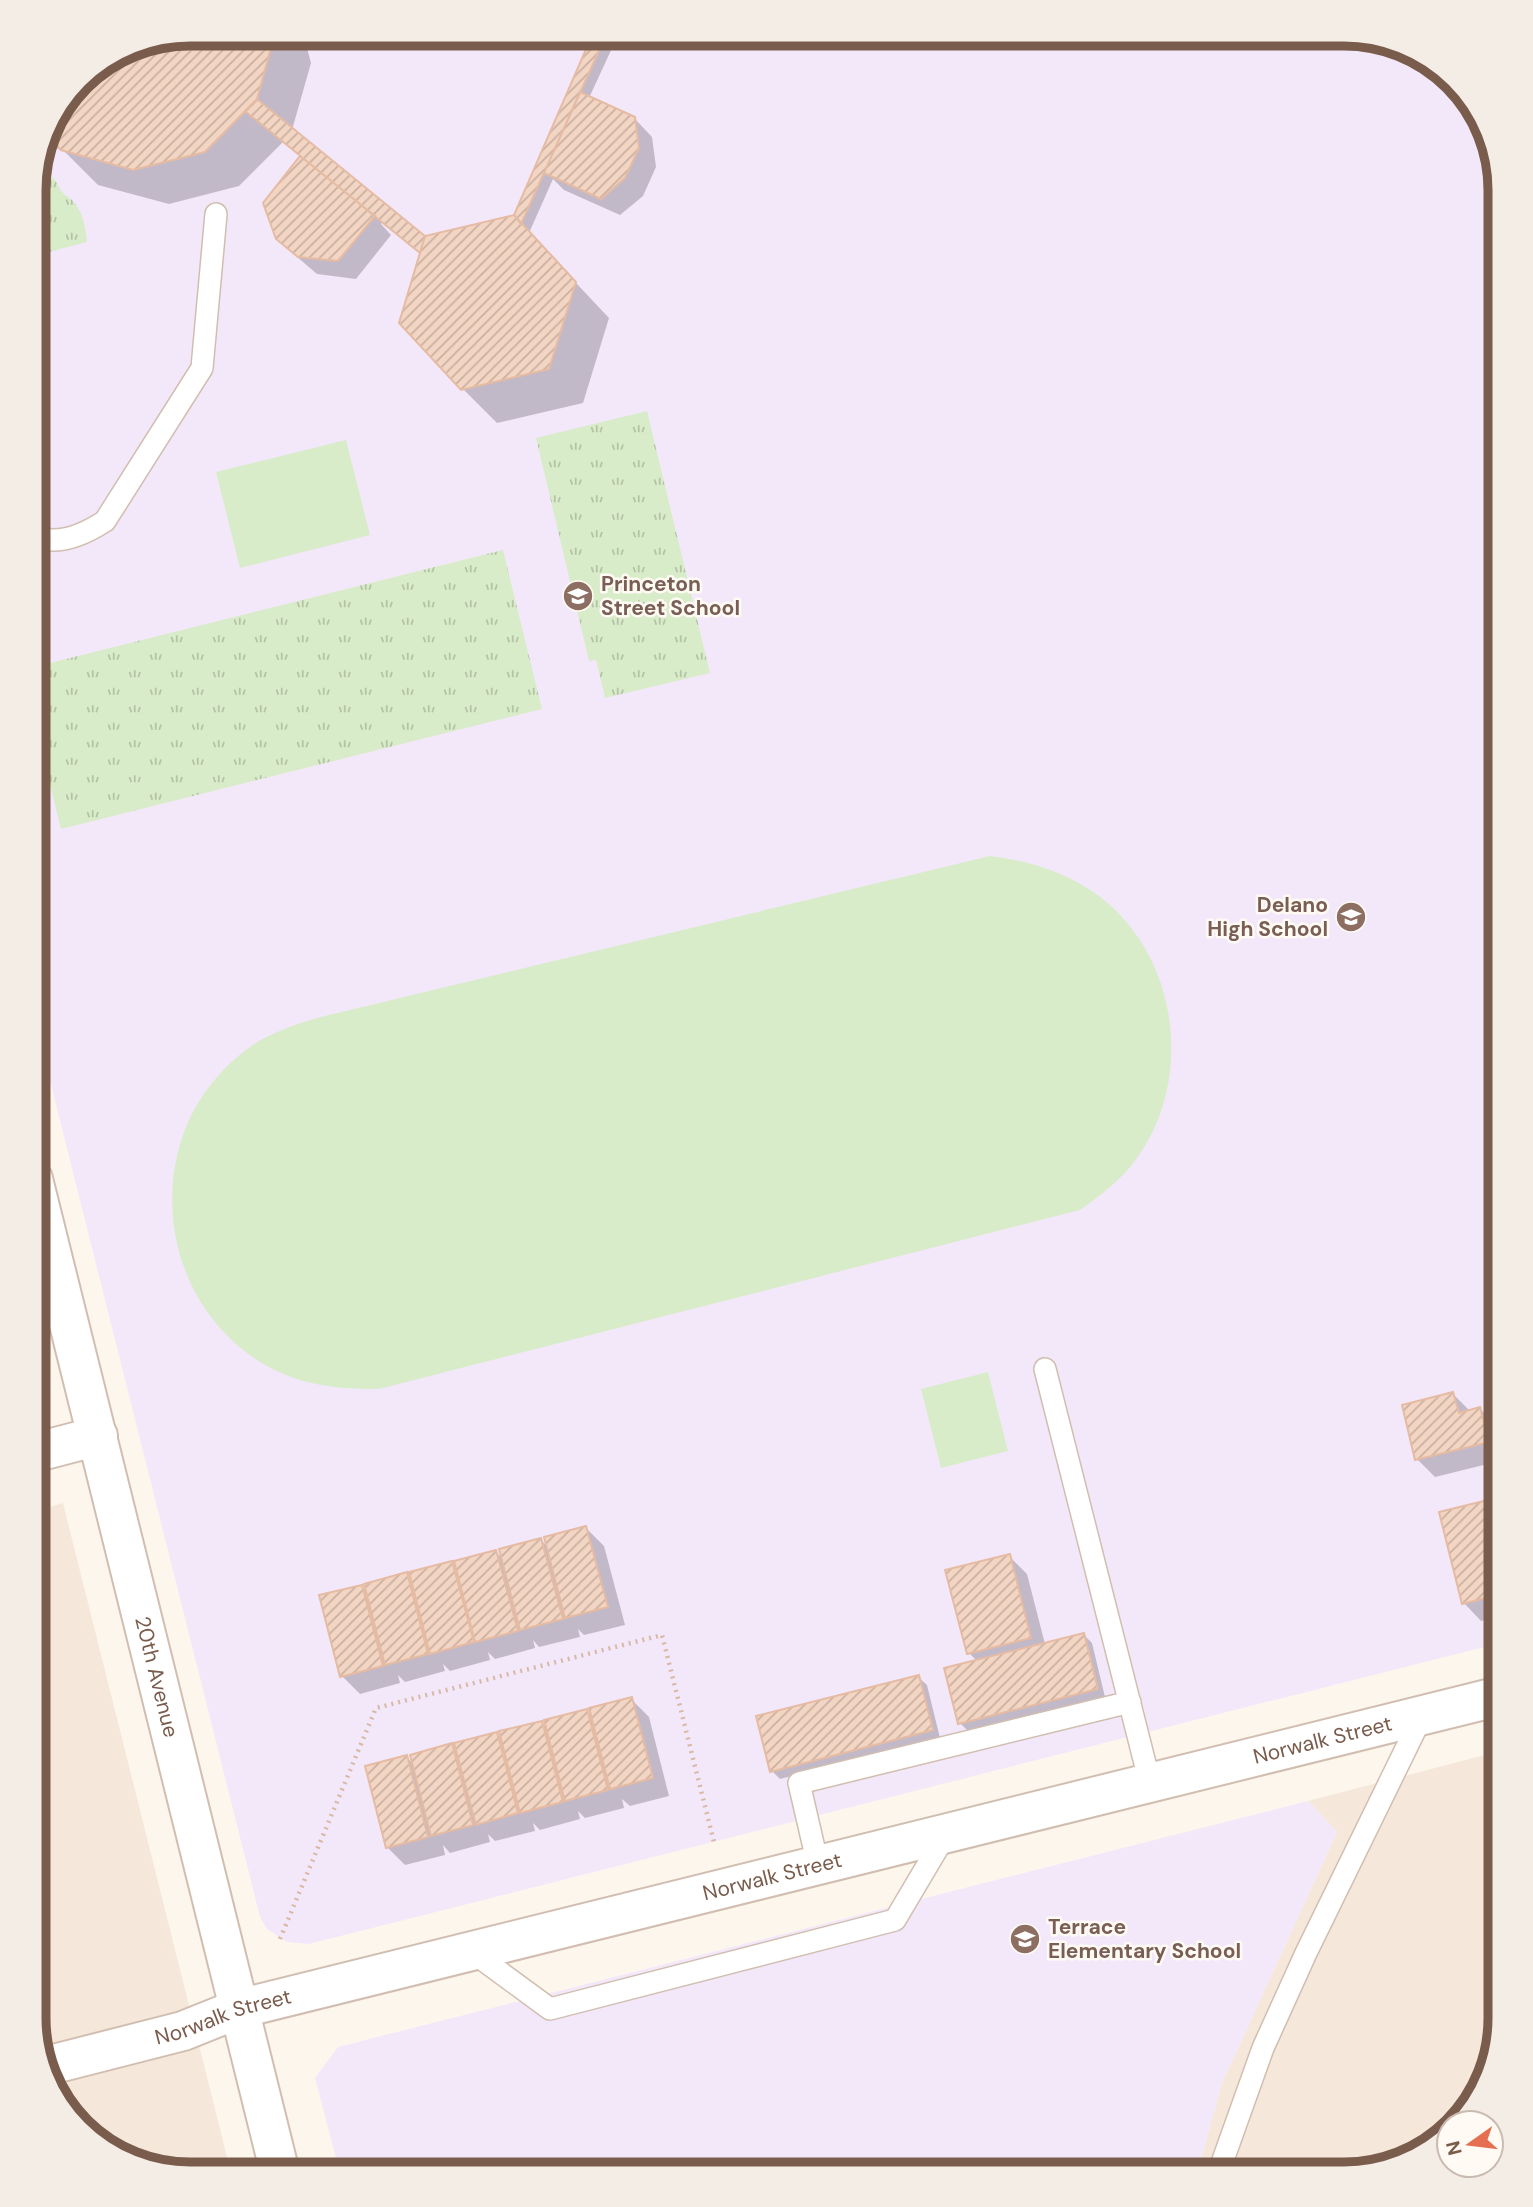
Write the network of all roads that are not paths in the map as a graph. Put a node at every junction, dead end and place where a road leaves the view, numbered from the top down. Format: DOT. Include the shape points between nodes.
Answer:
graph roads {
  1 [pos="216,214"];
  2 [pos="46,539"];
  3 [pos="46,1230"];
  4 [pos="1045,1369"];
  5 [pos="99,1436"];
  6 [pos="46,1450"];
  7 [pos="1488,1699"];
  8 [pos="1130,1702"];
  9 [pos="1422,1716"];
  10 [pos="1150,1783"];
  11 [pos="946,1833"];
  12 [pos="818,1865"];
  13 [pos="471,1951"];
  14 [pos="239,2009"];
  15 [pos="53,2064"];
  16 [pos="277,2161"];
  17 [pos="1222,2162"];
  1 -- 2 [label="lane" via="202,368 105,521 72,537"];
  3 -- 5 [label="street, 20th Avenue"];
  4 -- 8 [label="lane"];
  5 -- 6 [label="street"];
  5 -- 14 [label="street, 20th Avenue"];
  7 -- 9 [label="street, Norwalk Street"];
  8 -- 10 [label="lane"];
  8 -- 12 [label="lane" via="799,1783"];
  9 -- 10 [label="street, Norwalk Street"];
  9 -- 17 [label="lane" via="1263,2048"];
  10 -- 11 [label="street, Norwalk Street"];
  11 -- 12 [label="street, Norwalk Street"];
  11 -- 13 [label="lane" via="895,1920 550,2009"];
  12 -- 13 [label="street, Norwalk Street"];
  13 -- 14 [label="street, Norwalk Street"];
  14 -- 15 [label="street, Norwalk Street" via="183,2031"];
  14 -- 16 [label="street, 20th Avenue"];
}
